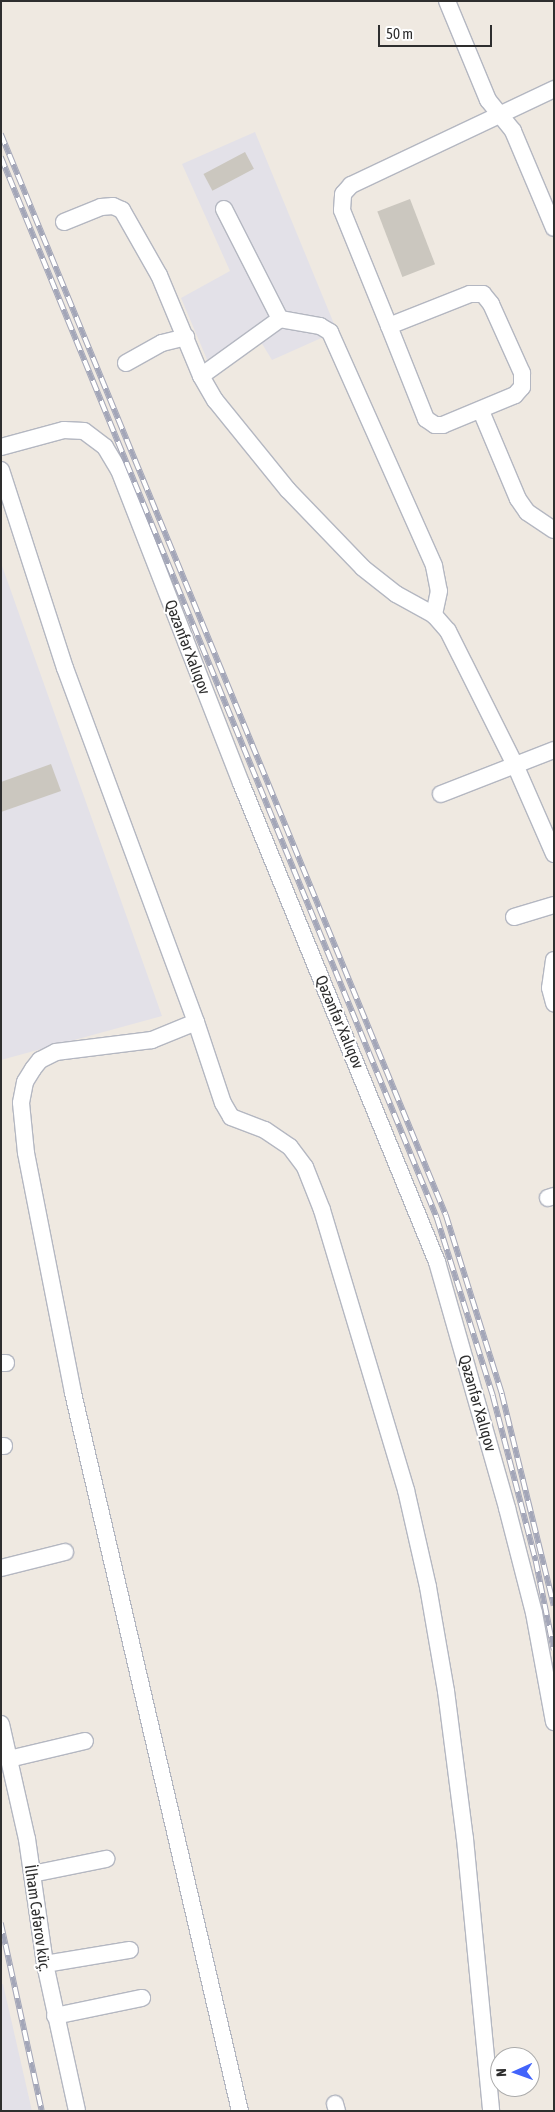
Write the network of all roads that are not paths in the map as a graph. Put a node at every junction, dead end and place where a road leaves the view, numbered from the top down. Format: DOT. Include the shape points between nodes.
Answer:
graph roads {
  1 [pos="446,1"];
  2 [pos="554,89"];
  3 [pos="499,113"];
  4 [pos="224,209"];
  5 [pos="64,222"];
  6 [pos="554,228"];
  7 [pos="280,319"];
  8 [pos="389,326"];
  9 [pos="186,337"];
  10 [pos="126,363"];
  11 [pos="201,376"];
  12 [pos="481,411"];
  13 [pos="1,447"];
  14 [pos="1,470"];
  15 [pos="554,530"];
  16 [pos="434,615"];
  17 [pos="554,750"];
  18 [pos="516,766"];
  19 [pos="441,794"];
  20 [pos="554,854"];
  21 [pos="554,905"];
  22 [pos="514,917"];
  23 [pos="554,960"];
  24 [pos="554,1003"];
  25 [pos="196,1022"];
  26 [pos="66,1552"];
  27 [pos="1,1568"];
  28 [pos="554,1722"];
  29 [pos="1,1724"];
  30 [pos="85,1741"];
  31 [pos="9,1759"];
  32 [pos="106,1859"];
  33 [pos="32,1874"];
  34 [pos="130,1950"];
  35 [pos="44,1964"];
  36 [pos="142,1998"];
  37 [pos="55,2016"];
  38 [pos="77,2111"];
  39 [pos="240,2111"];
  40 [pos="490,2111"];
  1 -- 3 [label="street" via="488,100"];
  2 -- 3 [label="street"];
  3 -- 6 [label="street" via="513,131"];
  3 -- 8 [label="street" via="350,185 343,194 342,210"];
  4 -- 7 [label="street"];
  5 -- 9 [label="street" via="101,207 113,206 122,210 159,275"];
  7 -- 11 [label="street"];
  7 -- 16 [label="street" via="320,326 330,332 434,566 439,591"];
  8 -- 12 [label="street" via="426,418 435,425 443,425"];
  8 -- 12 [label="street" via="470,294 483,294 522,373 522,387 515,395"];
  9 -- 10 [label="street" via="162,343"];
  9 -- 11 [label="street"];
  11 -- 16 [label="street" via="215,400 309,513 386,587"];
  12 -- 15 [label="street" via="518,499 527,512"];
  13 -- 28 [label="street, Qəzənfər Xalıqov" via="64,430 84,431 105,447 120,470 240,783 436,1262 534,1613"];
  14 -- 25 [label="street" via="65,668"];
  16 -- 18 [label="street" via="453,640"];
  17 -- 18 [label="street"];
  18 -- 19 [label="street"];
  18 -- 20 [label="street"];
  21 -- 22 [label="street"];
  23 -- 24 [label="street" via="550,988"];
  25 -- 39 [label="street" via="152,1040 56,1052 40,1060 33,1069 25,1082 21,1103 26,1152 73,1393"];
  25 -- 40 [label="street" via="223,1104 231,1117 265,1130 290,1147 305,1167 322,1210 406,1490 428,1587 446,1691 465,1839"];
  26 -- 27 [label="street"];
  29 -- 31 [label="street, İlham Cəfərov küç."];
  30 -- 31 [label="street"];
  31 -- 33 [label="street, İlham Cəfərov küç."];
  32 -- 33 [label="street"];
  33 -- 35 [label="street, İlham Cəfərov küç."];
  34 -- 35 [label="street"];
  35 -- 37 [label="street, İlham Cəfərov küç."];
  36 -- 37 [label="street"];
  37 -- 38 [label="street, İlham Cəfərov küç."];
}
